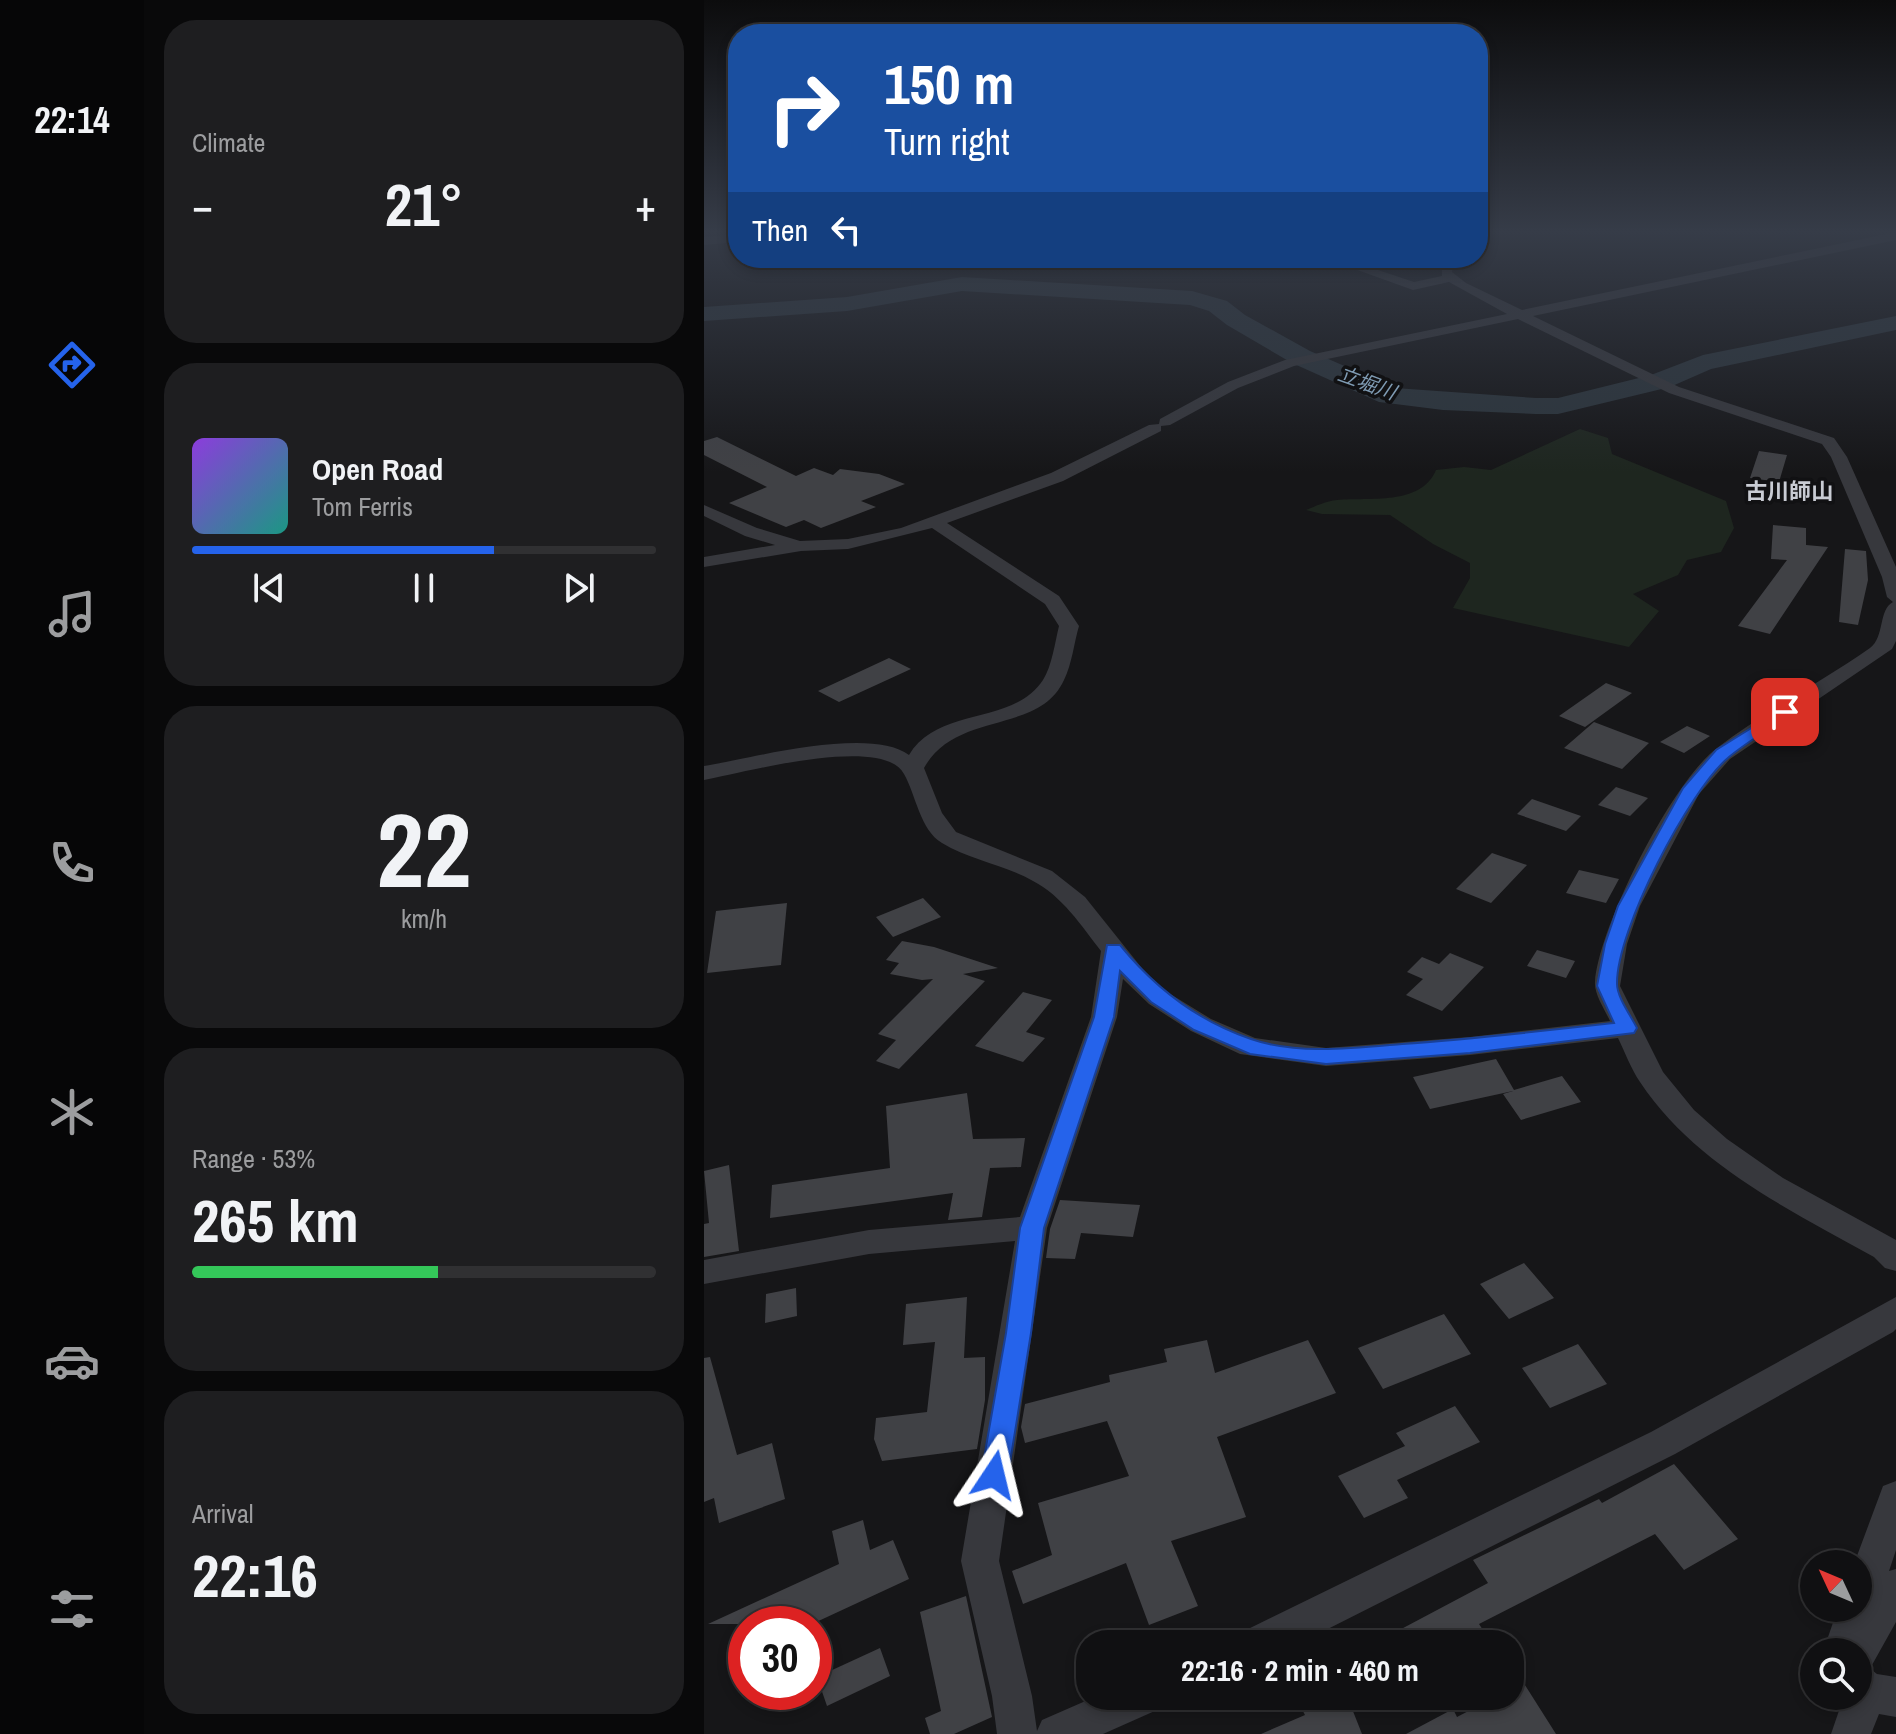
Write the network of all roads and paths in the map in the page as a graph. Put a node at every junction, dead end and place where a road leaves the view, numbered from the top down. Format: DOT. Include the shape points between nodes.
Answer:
graph roads {
  1 [pos="1510,310"];
  2 [pos="1538,310"];
  3 [pos="1518,314"];
  4 [pos="704,510"];
  5 [pos="934,522"];
  6 [pos="801,546"];
  7 [pos="704,562"];
  8 [pos="1896,597"];
  9 [pos="1896,607"];
  10 [pos="913,768"];
  11 [pos="704,773"];
  12 [pos="1114,949"];
  13 [pos="1627,1028"];
  14 [pos="1032,1228"];
  15 [pos="1896,1259"];
  16 [pos="704,1272"];
  17 [pos="1896,1310"];
  18 [pos="1896,1497"];
  19 [pos="1872,1566"];
  20 [pos="1896,1586"];
  21 [pos="1286,1630"];
  22 [pos="1866,1638"];
  23 [pos="1874,1690"];
  24 [pos="1111,1710"];
  25 [pos="1017,1734"];
  26 [pos="1056,1734"];
  27 [pos="1851,1734"];
  1 -- 3 [label="street"];
  2 -- 3 [label="street"];
  3 -- 5 [label="street" via="1290,363 1233,385 1057,477"];
  3 -- 8 [label="street" via="1674,390 1828,441"];
  4 -- 6 [label="street" via="751,532"];
  5 -- 6 [label="street" via="876,539"];
  5 -- 10 [label="street" via="1052,600 1069,626 1054,680 1034,703 941,734"];
  6 -- 7 [label="street"];
  9 -- 13 [label="street" via="1882,649 1722,754 1689,792 1628,906 1614,944 1607,986"];
  10 -- 11 [label="street" via="894,754 861,749"];
  10 -- 12 [label="street" via="931,813 948,837 1043,876 1076,902"];
  12 -- 13 [label="street" via="1158,998 1250,1047 1326,1057"];
  12 -- 14 [label="street" via="1104,1017"];
  13 -- 15 [label="street" via="1651,1077 1717,1146 1772,1186"];
  14 -- 16 [label="street" via="869,1242"];
  14 -- 25 [label="street" via="980,1561"];
  17 -- 21 [label="street" via="1663,1443"];
  18 -- 19 [label="street"];
  20 -- 22 [label="street"];
  23 -- 27 [label="street"];
  24 -- 26 [label="street"];
}
